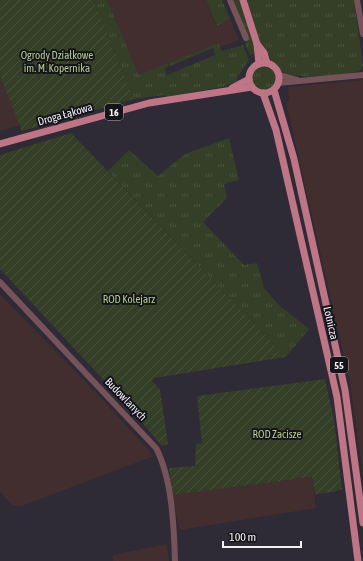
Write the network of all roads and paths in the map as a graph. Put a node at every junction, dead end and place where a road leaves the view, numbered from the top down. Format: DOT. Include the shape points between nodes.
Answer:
graph roads {
  1 [pos="230,0"];
  2 [pos="243,0"];
  3 [pos="357,0"];
  4 [pos="363,34"];
  5 [pos="246,38"];
  6 [pos="263,64"];
  7 [pos="279,74"];
  8 [pos="363,75"];
  9 [pos="249,79"];
  10 [pos="297,80"];
  11 [pos="278,83"];
  12 [pos="252,87"];
  13 [pos="230,89"];
  14 [pos="274,90"];
  15 [pos="263,93"];
  16 [pos="0,144"];
  17 [pos="0,282"];
  18 [pos="363,523"];
  19 [pos="175,561"];
  20 [pos="358,561"];
  1 -- 5 [label="street"];
  2 -- 6 [label="main road"];
  3 -- 4 [label="street"];
  6 -- 7 [label="main road" via="274,67"];
  6 -- 9 [label="main road, 16" via="251,71"];
  7 -- 10 [label="street"];
  7 -- 11 [label="main road"];
  8 -- 10 [label="street"];
  9 -- 12 [label="main road"];
  9 -- 13 [label="main road, Droga Łąkowa / 16"];
  10 -- 11 [label="street"];
  11 -- 14 [label="main road"];
  12 -- 13 [label="main road, Droga Łąkowa / 16"];
  12 -- 15 [label="main road"];
  13 -- 16 [label="main road, Droga Łąkowa / 16" via="149,103"];
  14 -- 15 [label="main road"];
  14 -- 18 [label="main road, Lotnicza / 55" via="294,159 345,390"];
  15 -- 20 [label="main road, Lotnicza / 55" via="278,138 334,385"];
  17 -- 19 [label="street, Budowlanych" via="156,448 173,515"];
}
